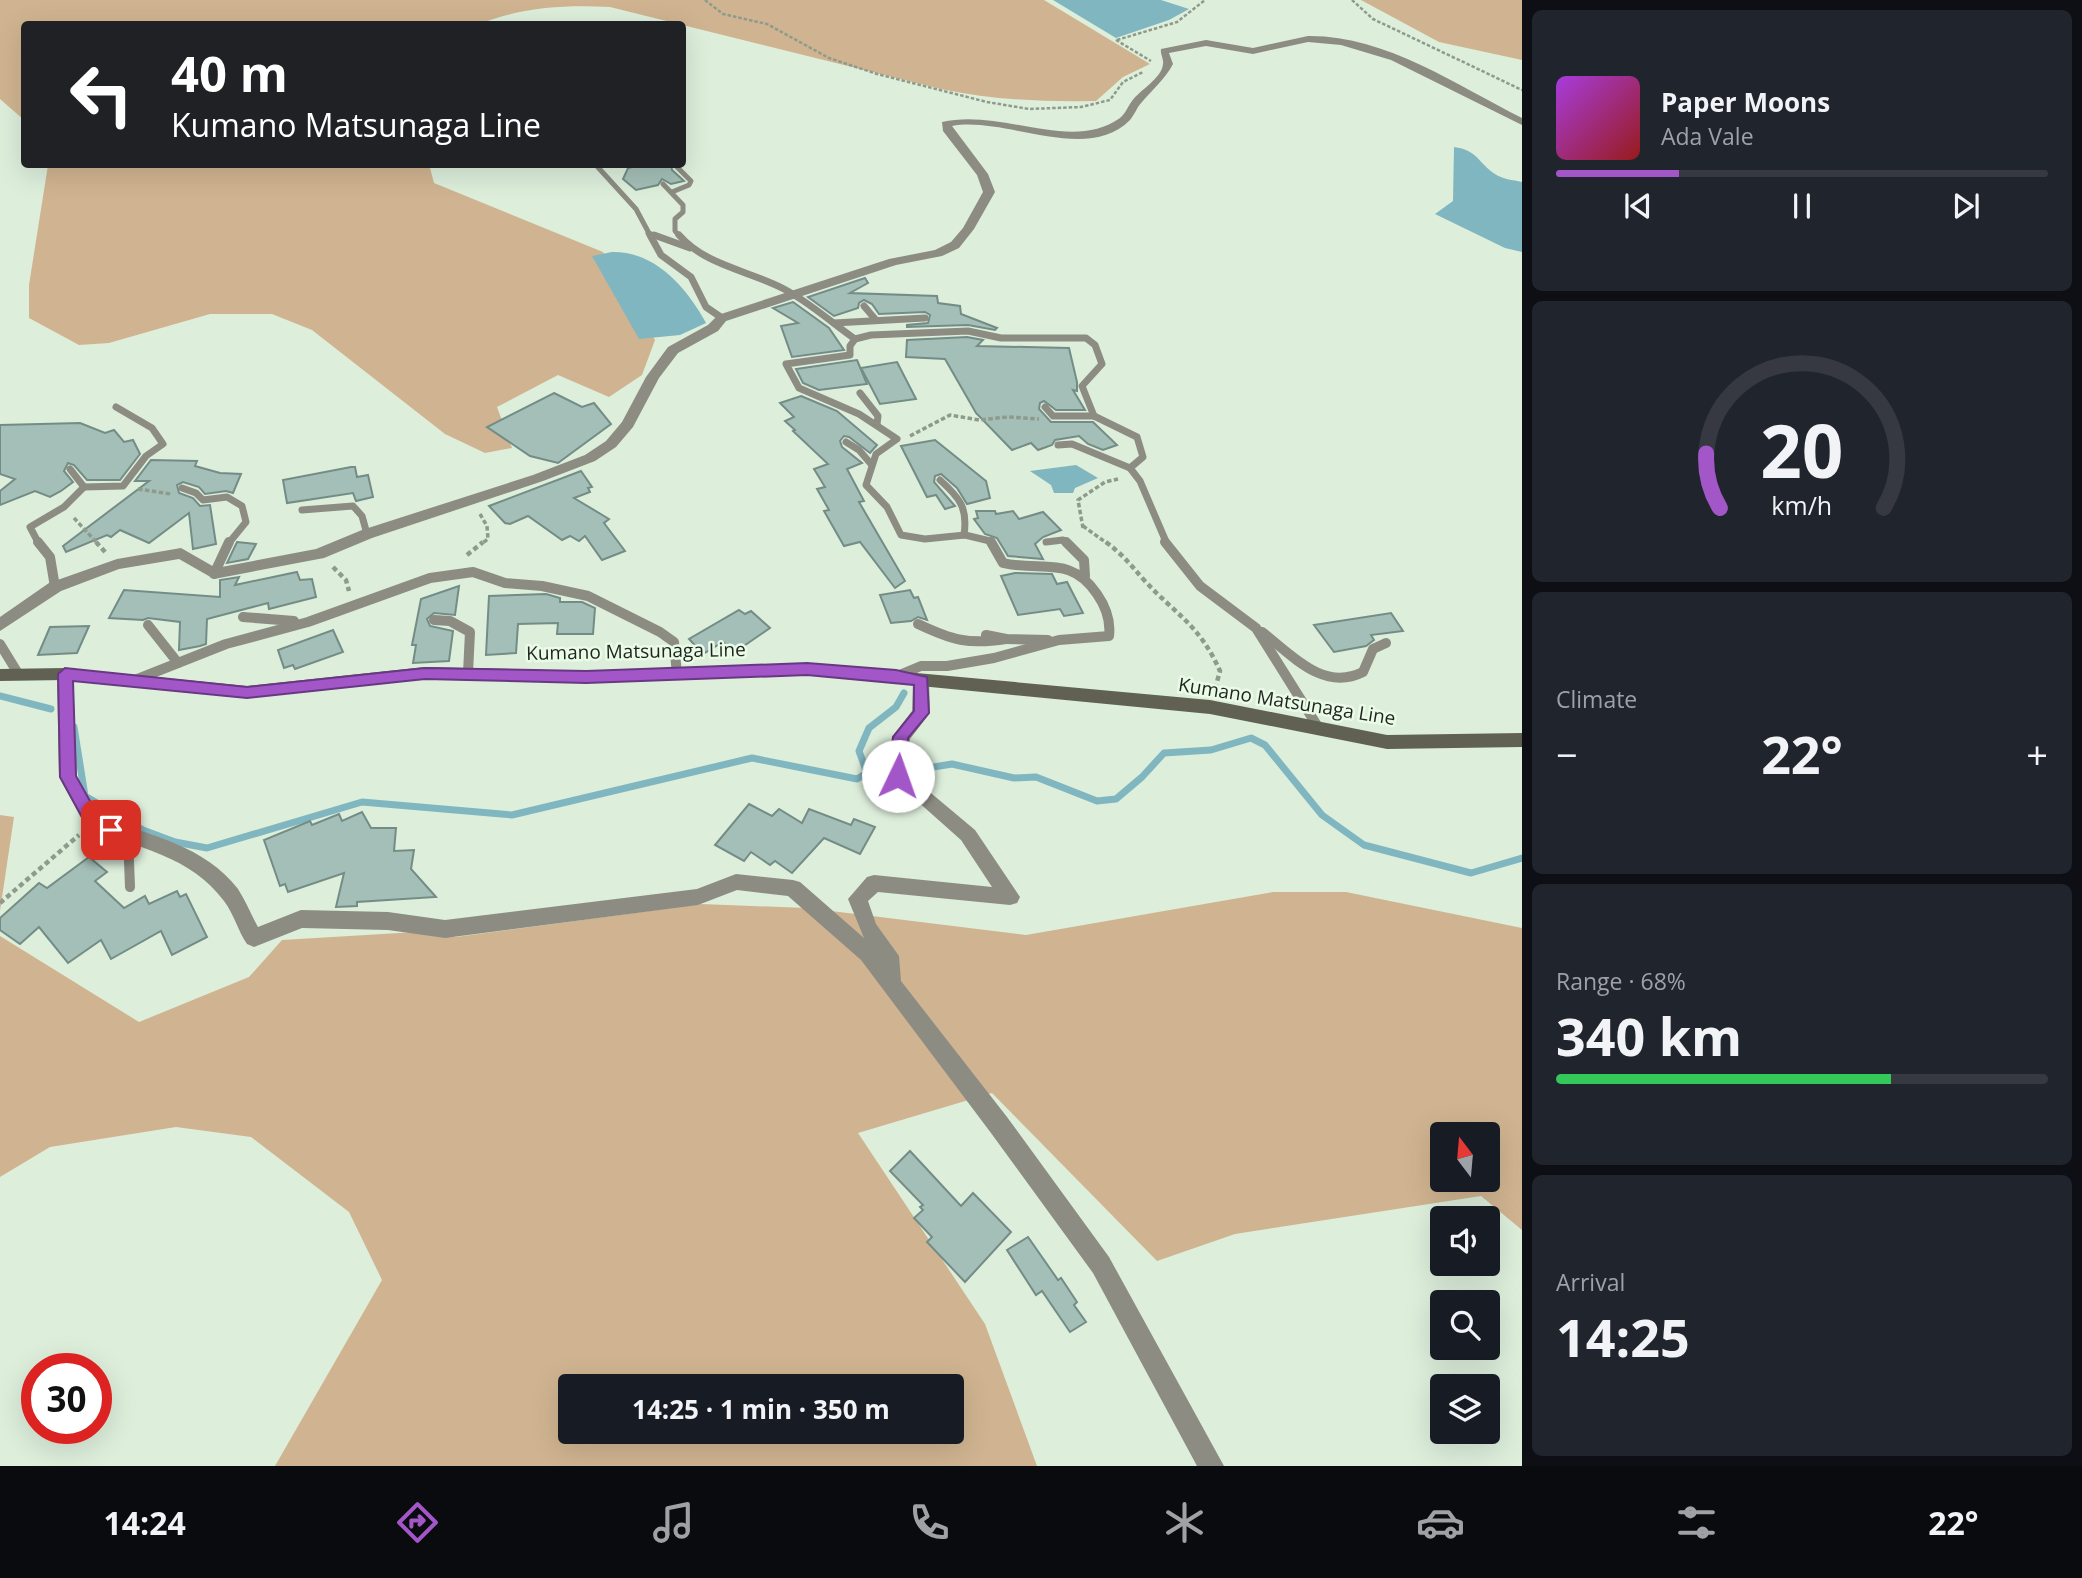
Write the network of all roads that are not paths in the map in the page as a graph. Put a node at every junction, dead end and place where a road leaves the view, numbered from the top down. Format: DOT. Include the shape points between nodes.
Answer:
graph roads {
  1 [pos="1522,122"];
  2 [pos="599,168"];
  3 [pos="678,168"];
  4 [pos="663,184"];
  5 [pos="672,192"];
  6 [pos="648,233"];
  7 [pos="691,248"];
  8 [pos="790,293"];
  9 [pos="864,306"];
  10 [pos="722,318"];
  11 [pos="925,318"];
  12 [pos="875,319"];
  13 [pos="834,323"];
  14 [pos="855,339"];
  15 [pos="860,393"];
  16 [pos="116,407"];
  17 [pos="1045,407"];
  18 [pos="1094,416"];
  19 [pos="877,424"];
  20 [pos="846,442"];
  21 [pos="1058,445"];
  22 [pos="871,464"];
  23 [pos="1130,468"];
  24 [pos="70,469"];
  25 [pos="940,480"];
  26 [pos="84,487"];
  27 [pos="182,488"];
  28 [pos="302,510"];
  29 [pos="367,534"];
  30 [pos="964,535"];
  31 [pos="1046,542"];
  32 [pos="214,574"];
  33 [pos="1085,576"];
  34 [pos="55,587"];
  35 [pos="243,617"];
  36 [pos="434,620"];
  37 [pos="308,622"];
  38 [pos="918,624"];
  39 [pos="0,625"];
  40 [pos="148,625"];
  41 [pos="1255,628"];
  42 [pos="986,635"];
  43 [pos="1006,639"];
  44 [pos="1059,640"];
  45 [pos="1386,643"];
  46 [pos="0,644"];
  47 [pos="178,663"];
  48 [pos="468,673"];
  49 [pos="65,674"];
  50 [pos="0,675"];
  51 [pos="19,675"];
  52 [pos="677,675"];
  53 [pos="896,676"];
  54 [pos="131,681"];
  55 [pos="921,681"];
  56 [pos="1318,727"];
  57 [pos="1522,740"];
  58 [pos="128,836"];
  59 [pos="131,887"];
  60 [pos="891,985"];
  61 [pos="1211,1466"];
  1 -- 8 [label="street" via="1421,70 1351,45 1314,39 1251,52 1207,43 1184,45 1164,51 1168,65 1160,80 1126,118 1100,131 1041,133 969,119 946,124 982,174 989,192 955,245"];
  2 -- 6 [label="lane" via="636,209"];
  3 -- 5 [label="lane" via="691,181"];
  4 -- 5 [label="lane"];
  5 -- 7 [label="lane" via="683,205 675,219 675,231"];
  6 -- 7 [label="lane"];
  6 -- 10 [label="lane" via="662,255 691,276 706,307"];
  7 -- 8 [label="lane"];
  8 -- 10 [label="street"];
  8 -- 13 [label="lane"];
  9 -- 12 [label="lane"];
  10 -- 29 [label="street" via="673,350 611,444 580,462"];
  11 -- 12 [label="lane"];
  12 -- 13 [label="lane"];
  13 -- 14 [label="lane"];
  14 -- 18 [label="lane" via="968,331 1001,338 1086,338 1095,345 1102,364 1082,386"];
  14 -- 19 [label="lane" via="850,355 786,364 799,388"];
  15 -- 19 [label="lane" via="878,416"];
  16 -- 26 [label="lane" via="152,428 163,444 146,456 124,486"];
  17 -- 18 [label="lane" via="1053,416"];
  18 -- 23 [label="lane" via="1138,437 1143,457"];
  19 -- 22 [label="lane" via="897,439 876,454"];
  20 -- 22 [label="lane"];
  21 -- 23 [label="lane" via="1072,444"];
  22 -- 30 [label="lane" via="866,485 887,507 901,535 944,540"];
  23 -- 41 [label="lane" via="1172,551 1200,586"];
  24 -- 26 [label="lane"];
  25 -- 30 [label="lane" via="965,503"];
  26 -- 34 [label="lane" via="64,508 30,527 50,557"];
  27 -- 32 [label="lane" via="203,500 227,497 242,506 246,522 229,542"];
  28 -- 29 [label="lane" via="354,506"];
  29 -- 32 [label="street" via="319,554"];
  30 -- 33 [label="lane" via="990,541 1003,563 1021,569 1067,566"];
  31 -- 33 [label="lane" via="1063,540 1084,561"];
  32 -- 34 [label="street" via="181,554 117,564"];
  33 -- 44 [label="lane" via="1109,614 1109,636"];
  34 -- 39 [label="street"];
  35 -- 37 [label="lane"];
  36 -- 48 [label="lane" via="450,621 470,632"];
  37 -- 47 [label="lane" via="226,644"];
  37 -- 52 [label="lane" via="430,578 474,572 505,583 588,596 660,632 674,642"];
  38 -- 43 [label="lane" via="973,645"];
  40 -- 47 [label="lane"];
  41 -- 45 [label="lane" via="1335,680 1363,672 1373,649"];
  41 -- 56 [label="lane"];
  42 -- 43 [label="lane"];
  43 -- 44 [label="lane"];
  44 -- 53 [label="lane" via="994,658 921,666"];
  46 -- 51 [label="lane"];
  47 -- 54 [label="lane"];
  48 -- 52 [label="main road, Kumano Matsunaga Line"];
  48 -- 54 [label="main road, Kumano Matsunaga Line" via="425,673 247,692"];
  49 -- 51 [label="main road, Kumano Matsunaga Line"];
  49 -- 54 [label="main road, Kumano Matsunaga Line"];
  49 -- 58 [label="street" via="68,777 94,824"];
  50 -- 51 [label="main road, Kumano Matsunaga Line"];
  52 -- 53 [label="main road, Kumano Matsunaga Line" via="807,669"];
  53 -- 55 [label="main road, Kumano Matsunaga Line"];
  55 -- 56 [label="main road, Kumano Matsunaga Line" via="1210,706"];
  55 -- 60 [label="street" via="921,713 901,737 898,776 968,835 1010,897 874,883 858,899 868,928 889,956"];
  56 -- 57 [label="main road, Kumano Matsunaga Line" via="1387,742"];
  58 -- 59 [label="lane"];
  58 -- 60 [label="street" via="161,844 212,872 232,896 254,938 301,919 388,921 445,929 698,897 736,882 793,888 868,954"];
  60 -- 61 [label="street" via="1101,1265"];
}
